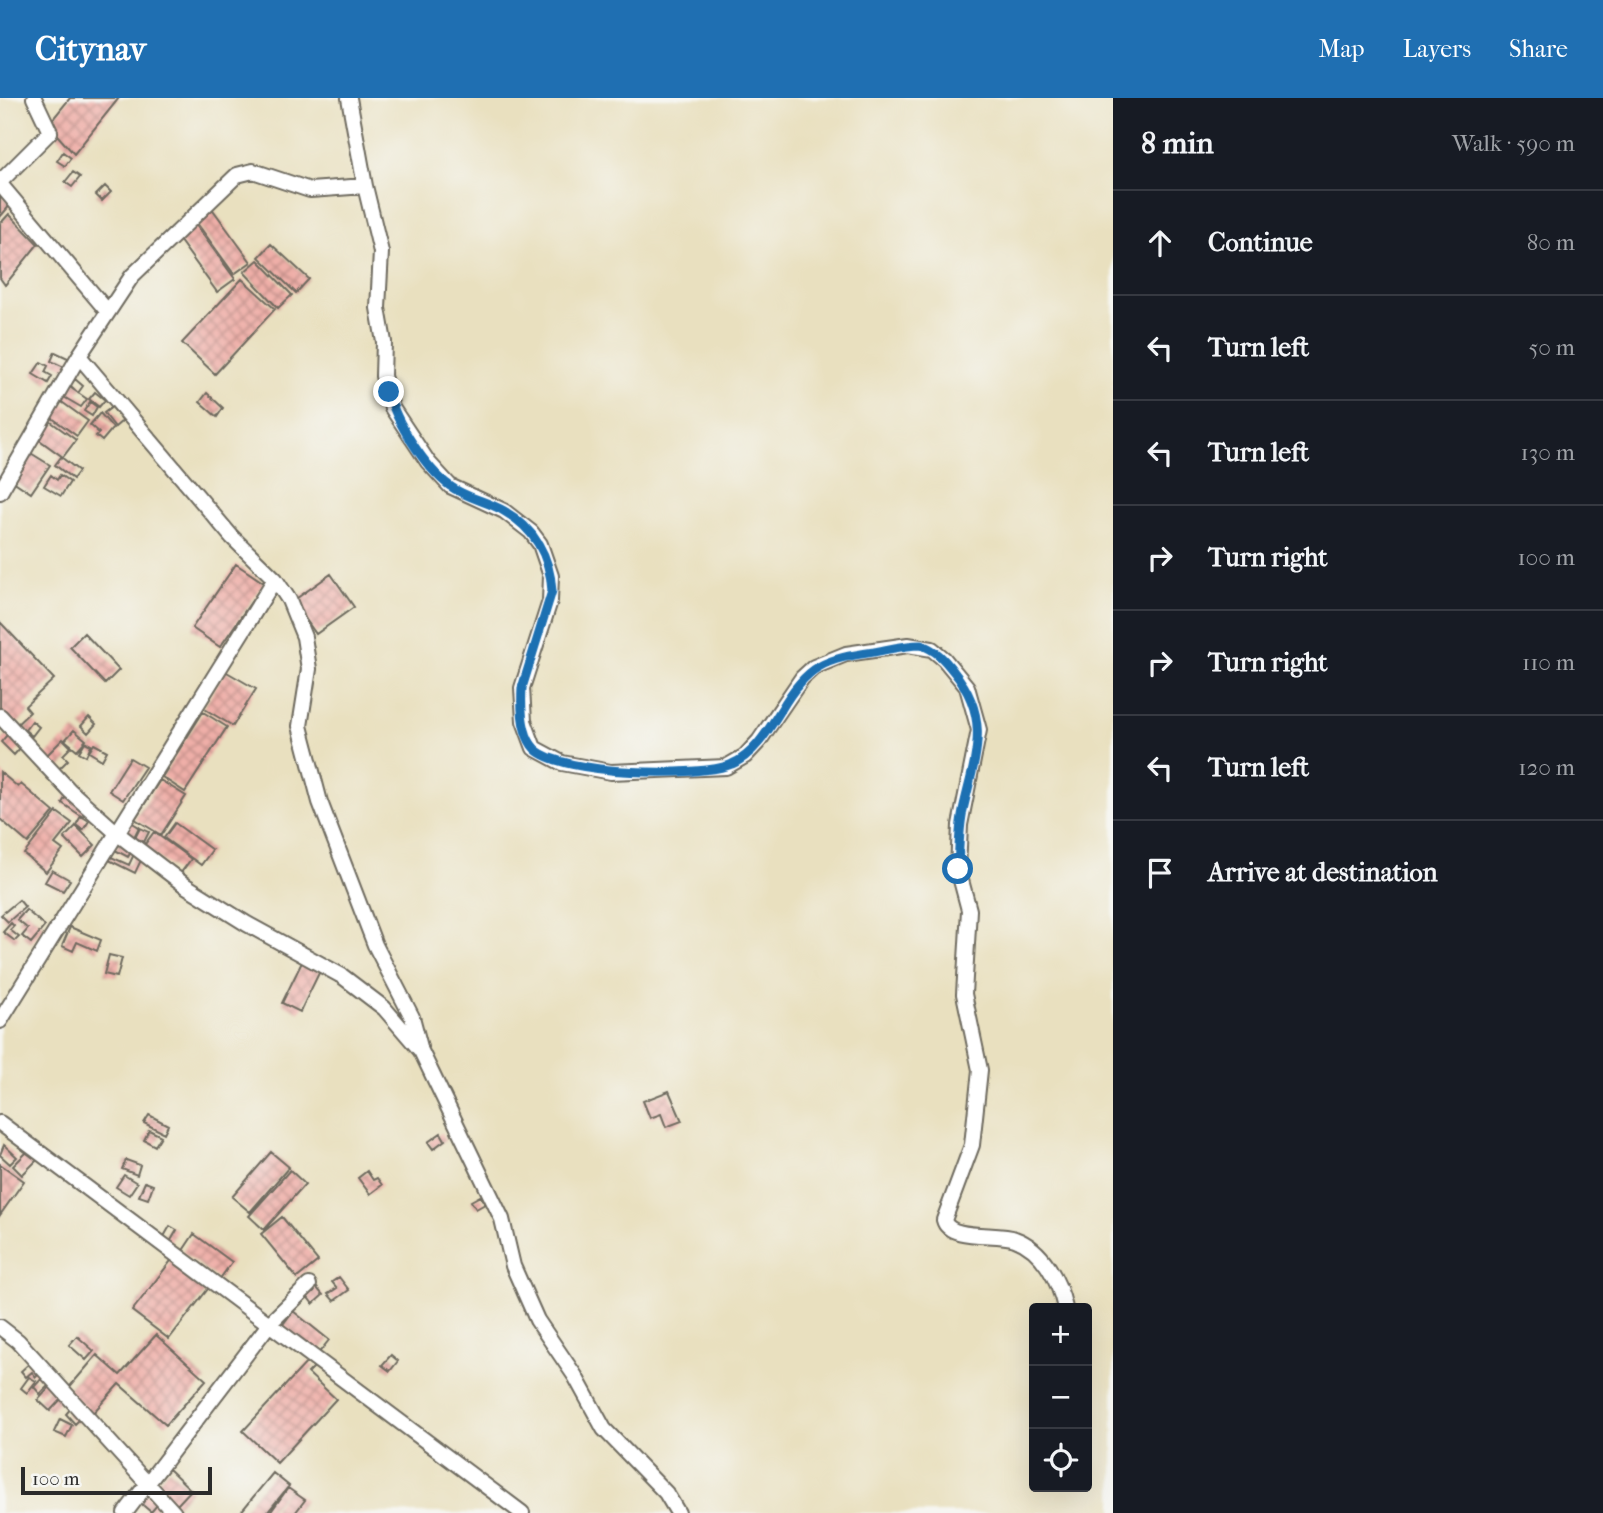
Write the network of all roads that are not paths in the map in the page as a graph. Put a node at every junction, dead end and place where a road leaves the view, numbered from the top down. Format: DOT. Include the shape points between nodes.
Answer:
graph roads {
  1 [pos="34,98"];
  2 [pos="349,98"];
  3 [pos="0,183"];
  4 [pos="365,186"];
  5 [pos="108,312"];
  6 [pos="79,356"];
  7 [pos="0,492"];
  8 [pos="275,579"];
  9 [pos="0,716"];
  10 [pos="118,834"];
  11 [pos="0,1021"];
  12 [pos="421,1051"];
  13 [pos="0,1123"];
  14 [pos="309,1285"];
  15 [pos="1063,1303"];
  16 [pos="270,1323"];
  17 [pos="0,1327"];
  18 [pos="146,1484"];
  19 [pos="125,1513"];
  20 [pos="174,1513"];
  21 [pos="522,1513"];
  22 [pos="678,1513"];
  1 -- 3 [label="street" via="50,131"];
  2 -- 4 [label="street"];
  3 -- 5 [label="street"];
  4 -- 5 [label="street" via="310,190 253,171 237,176 138,269"];
  4 -- 15 [label="street" via="381,252 378,308 383,376 392,408 444,481 504,510 531,532 551,576 550,601 522,688 524,721 534,748 562,763 611,772 726,766 745,756 759,741 814,667 846,654 908,645 932,649 967,687 979,730 960,825 958,869 970,909 964,994 980,1070 972,1145 944,1220 951,1230 966,1235 1000,1235 1027,1244 1047,1265"];
  5 -- 6 [label="street"];
  6 -- 7 [label="street"];
  6 -- 8 [label="street" via="232,537"];
  8 -- 10 [label="street"];
  8 -- 12 [label="street" via="304,637 309,669 300,726 320,802 375,945 412,1017"];
  9 -- 10 [label="street" via="70,791"];
  10 -- 11 [label="street"];
  10 -- 12 [label="street" via="216,905 342,976 384,1007"];
  12 -- 22 [label="street" via="502,1219 513,1266 537,1321 604,1429 666,1493"];
  13 -- 16 [label="street"];
  14 -- 16 [label="street"];
  16 -- 18 [label="street"];
  16 -- 21 [label="street"];
  17 -- 18 [label="street" via="19,1341"];
  18 -- 19 [label="street"];
  18 -- 20 [label="street"];
}
